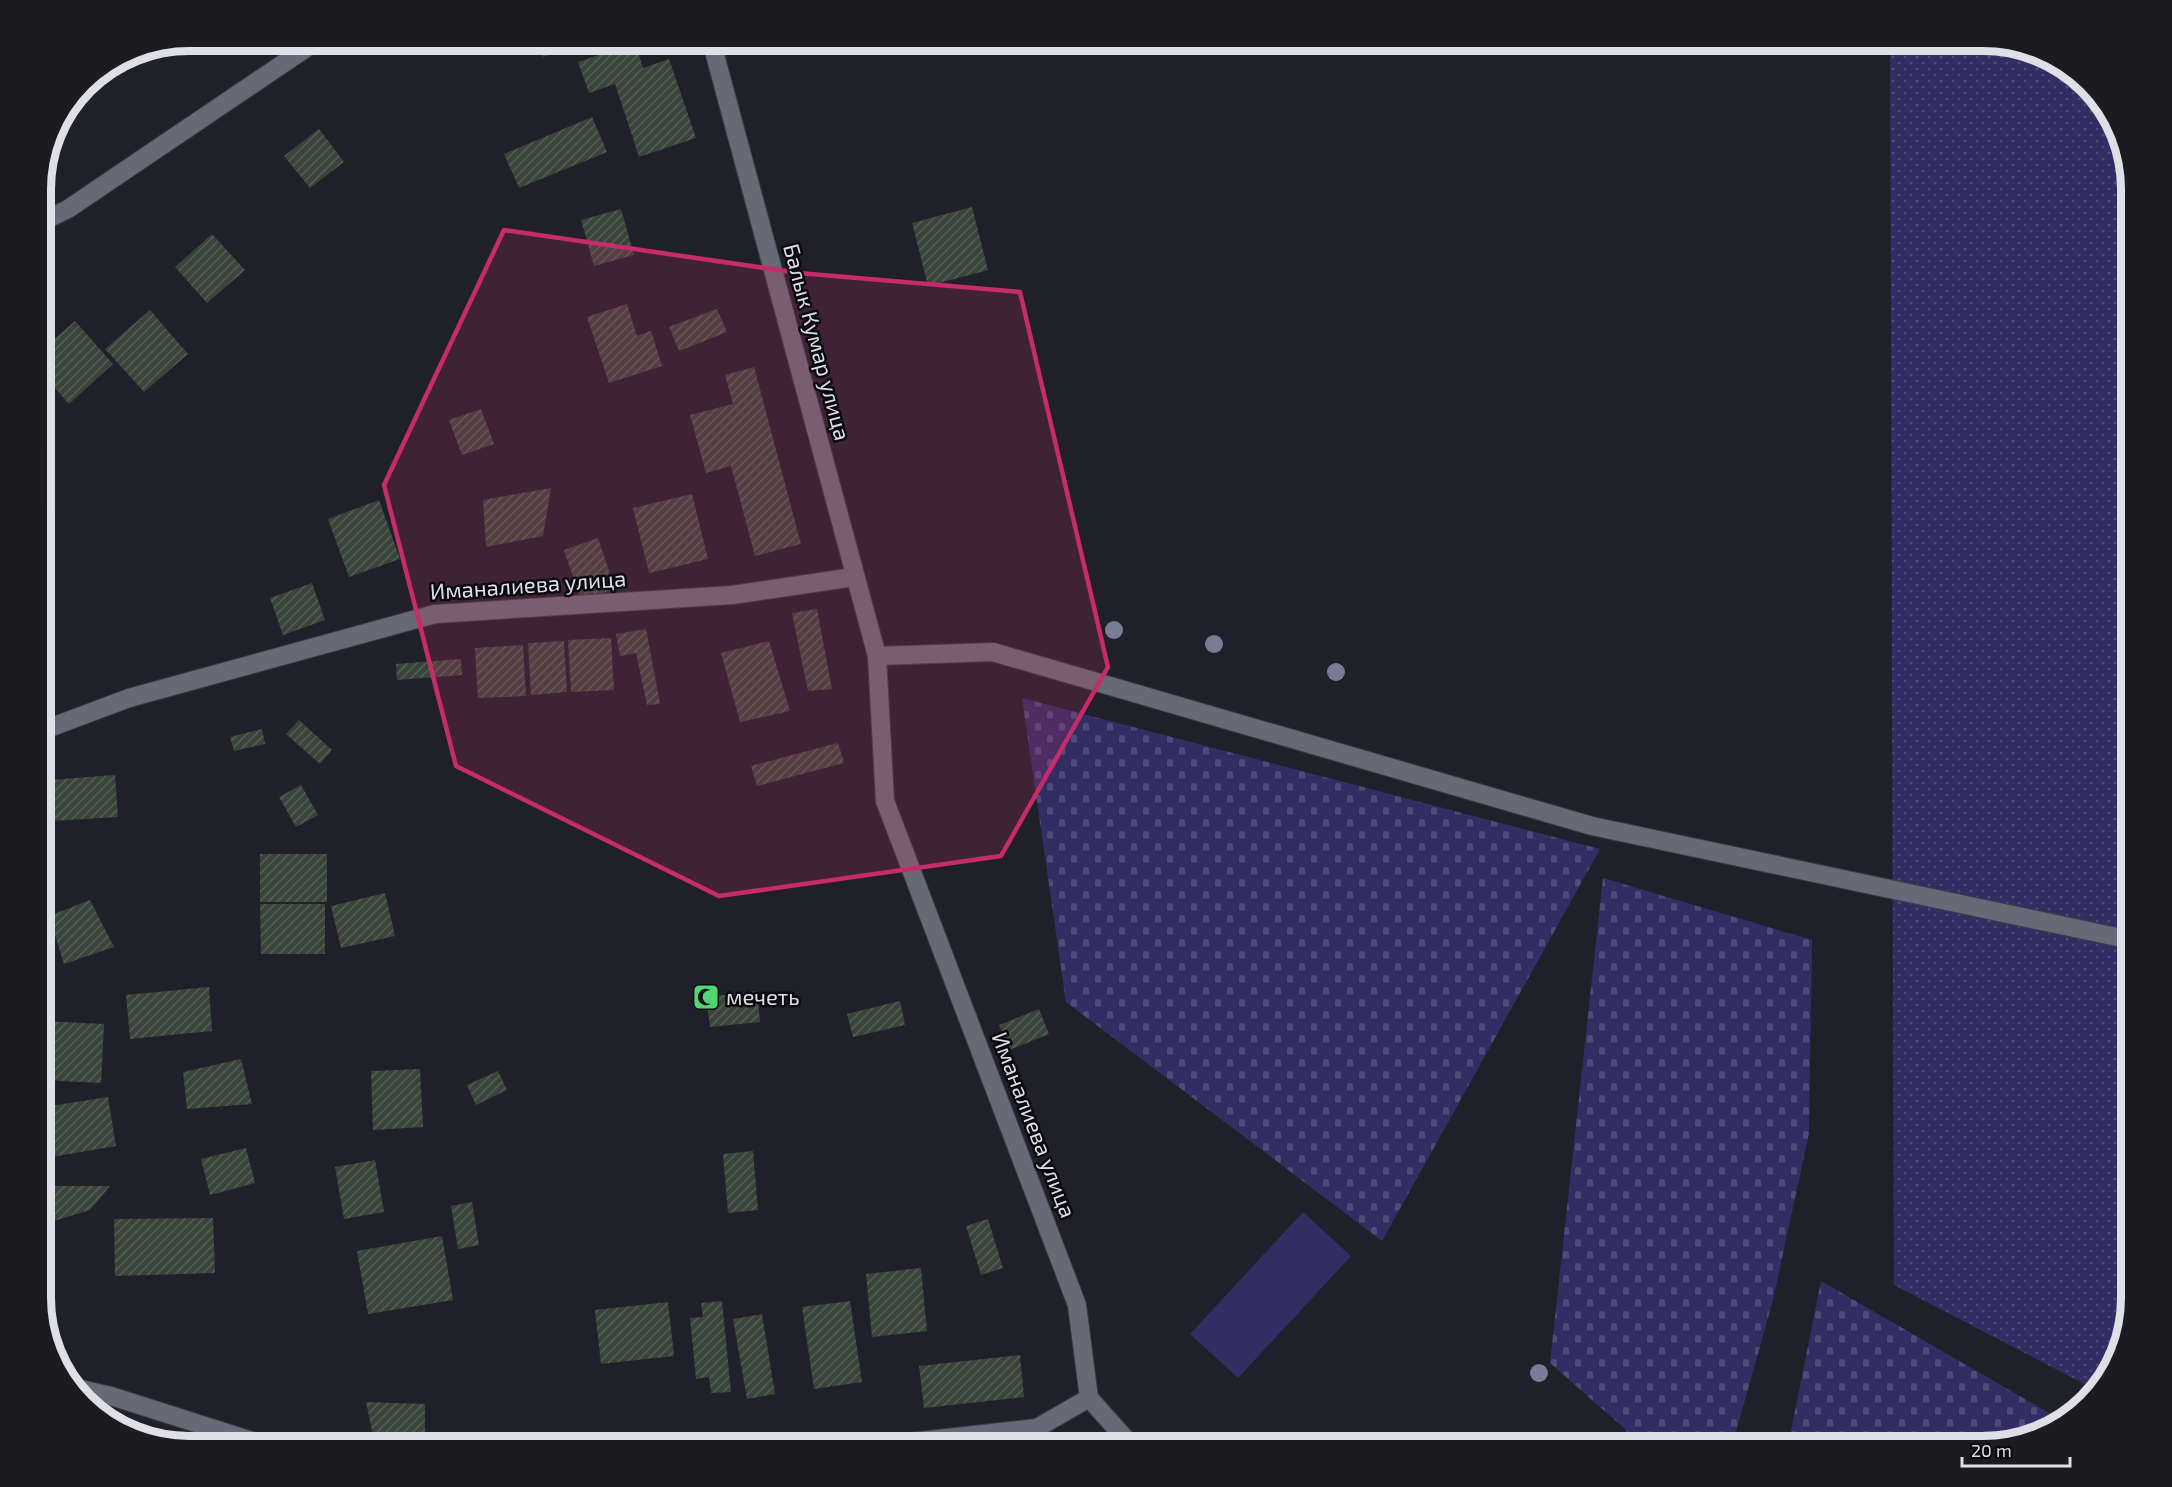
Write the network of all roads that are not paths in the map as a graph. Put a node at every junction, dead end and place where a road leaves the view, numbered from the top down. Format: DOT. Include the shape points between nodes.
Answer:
graph roads {
  1 [pos="302,51"];
  2 [pos="714,51"];
  3 [pos="51,217"];
  4 [pos="854,577"];
  5 [pos="877,656"];
  6 [pos="51,727"];
  7 [pos="2121,938"];
  8 [pos="86,1390"];
  9 [pos="1089,1398"];
  10 [pos="237,1436"];
  11 [pos="965,1436"];
  12 [pos="1123,1436"];
  1 -- 3 [label="street"];
  2 -- 4 [label="street, Балык Кумар улица"];
  4 -- 5 [label="street, Балык Кумар улица"];
  4 -- 6 [label="street, Иманалиева улица" via="732,595 435,614 129,698"];
  5 -- 7 [label="street" via="993,652 1592,826"];
  5 -- 9 [label="street, Иманалиева улица" via="885,801 1077,1305"];
  8 -- 10 [label="street"];
  9 -- 11 [label="street" via="1037,1428"];
  9 -- 12 [label="street"];
}
